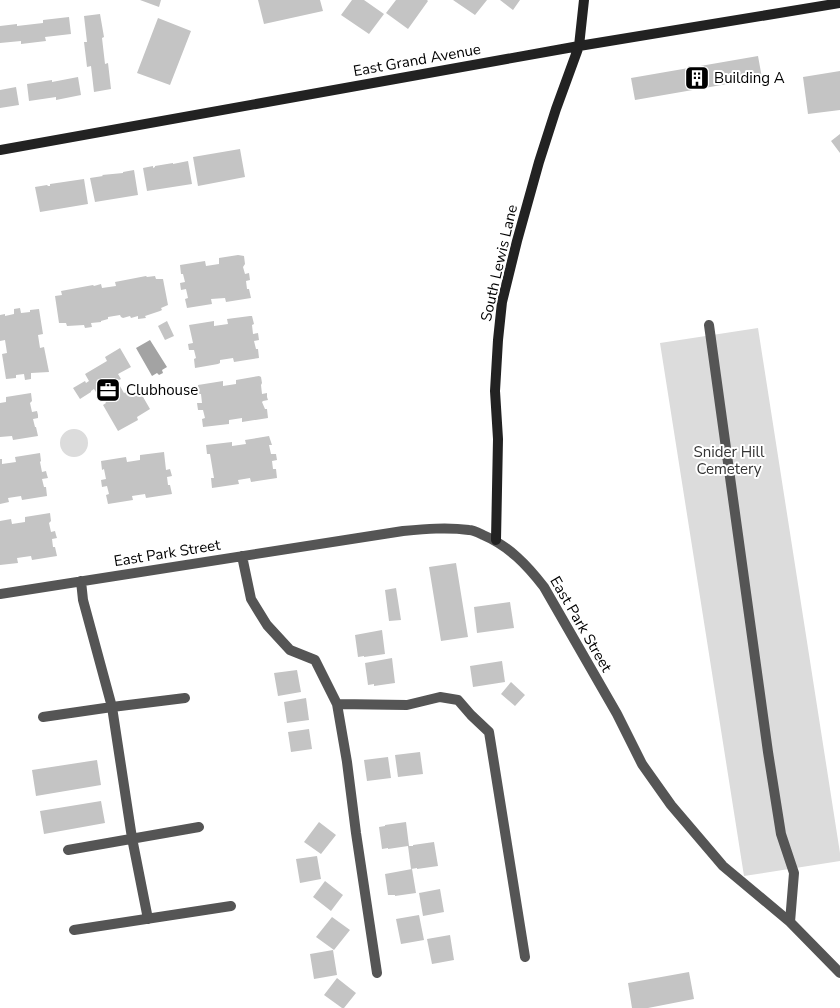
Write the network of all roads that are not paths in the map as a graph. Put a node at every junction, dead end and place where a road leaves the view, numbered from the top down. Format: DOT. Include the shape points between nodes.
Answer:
graph roads {
  1 [pos="584,0"];
  2 [pos="840,3"];
  3 [pos="578,46"];
  4 [pos="0,150"];
  5 [pos="708,326"];
  6 [pos="496,540"];
  7 [pos="242,556"];
  8 [pos="80,581"];
  9 [pos="0,594"];
  10 [pos="185,698"];
  11 [pos="337,704"];
  12 [pos="112,707"];
  13 [pos="44,717"];
  14 [pos="198,827"];
  15 [pos="132,838"];
  16 [pos="68,850"];
  17 [pos="231,906"];
  18 [pos="148,920"];
  19 [pos="790,922"];
  20 [pos="74,930"];
  21 [pos="524,957"];
  22 [pos="377,973"];
  23 [pos="840,973"];
  1 -- 3 [label="street, South Lewis Lane"];
  2 -- 3 [label="street, East Grand Avenue"];
  3 -- 4 [label="street, East Grand Avenue"];
  3 -- 6 [label="street, South Lewis Lane" via="539,162 502,302 495,391 498,439"];
  5 -- 19 [label="street" via="780,834 794,872"];
  6 -- 7 [label="street, East Park Street" via="470,530 438,528"];
  6 -- 19 [label="street, East Park Street" via="513,552 544,587 642,764 671,806 723,866"];
  7 -- 8 [label="street, East Park Street"];
  7 -- 11 [label="street" via="251,598 267,625 290,650 315,660"];
  8 -- 9 [label="street, East Park Street"];
  8 -- 12 [label="street"];
  10 -- 12 [label="street"];
  11 -- 21 [label="street" via="407,705 440,696 458,700 489,732"];
  11 -- 22 [label="street"];
  12 -- 13 [label="street"];
  12 -- 15 [label="street"];
  14 -- 15 [label="street"];
  15 -- 16 [label="street"];
  15 -- 18 [label="street"];
  17 -- 18 [label="street"];
  18 -- 20 [label="street"];
  19 -- 23 [label="street, East Park Street"];
}
